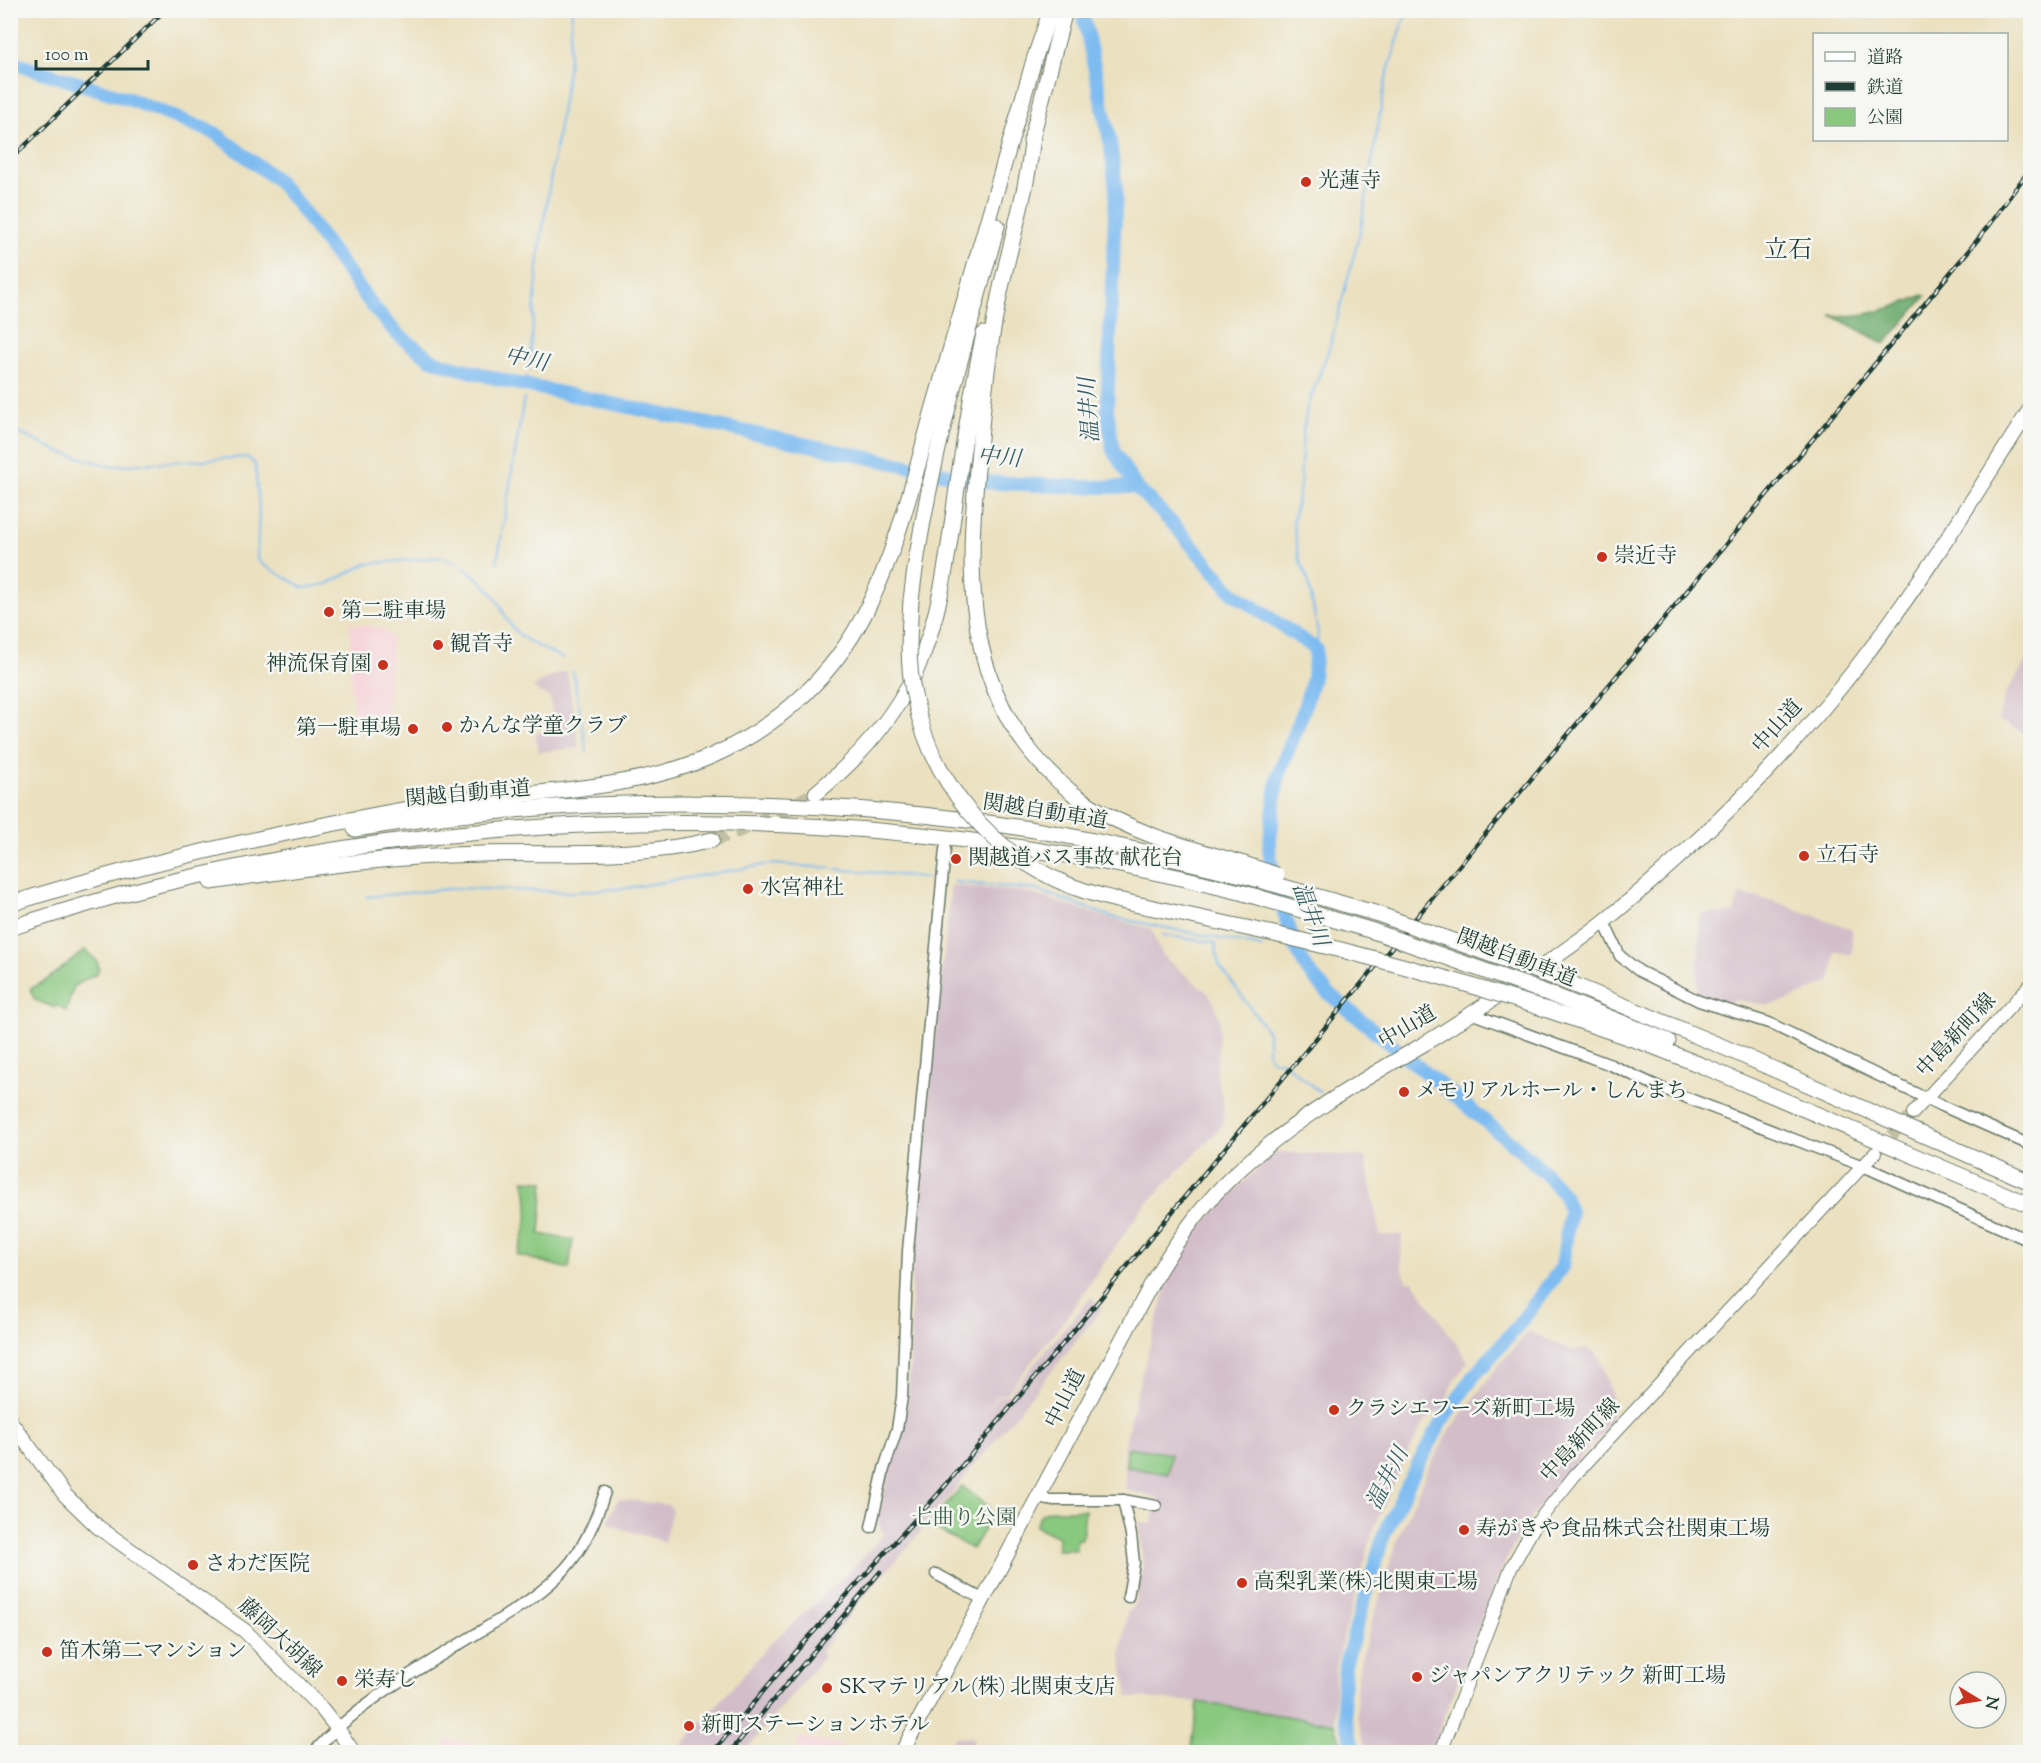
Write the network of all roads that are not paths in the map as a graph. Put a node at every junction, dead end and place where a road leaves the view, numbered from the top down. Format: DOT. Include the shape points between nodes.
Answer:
graph roads {
  1 [pos="1052,10"];
  2 [pos="1064,17"];
  3 [pos="1018,166"];
  4 [pos="1013,185"];
  5 [pos="2031,409"];
  6 [pos="816,793"];
  7 [pos="712,840"];
  8 [pos="941,843"];
  9 [pos="1243,870"];
  10 [pos="10,904"];
  11 [pos="10,910"];
  12 [pos="1604,922"];
  13 [pos="11,928"];
  14 [pos="2031,985"];
  15 [pos="1473,1014"];
  16 [pos="1926,1099"];
  17 [pos="1913,1113"];
  18 [pos="2031,1145"];
  19 [pos="1875,1153"];
  20 [pos="1863,1166"];
  21 [pos="2031,1182"];
  22 [pos="2031,1200"];
  23 [pos="2031,1205"];
  24 [pos="2031,1241"];
  25 [pos="10,1421"];
  26 [pos="605,1492"];
  27 [pos="1039,1498"];
  28 [pos="1123,1500"];
  29 [pos="1156,1506"];
  30 [pos="871,1527"];
  31 [pos="936,1574"];
  32 [pos="1128,1597"];
  33 [pos="984,1600"];
  34 [pos="337,1728"];
  35 [pos="314,1752"];
  36 [pos="353,1752"];
  37 [pos="902,1752"];
  38 [pos="1441,1752"];
  1 -- 3 [label="highway"];
  2 -- 3 [label="highway" via="1033,134"];
  3 -- 4 [label="highway"];
  4 -- 6 [label="highway" via="978,359 945,576 930,632 915,672 892,713 856,758"];
  4 -- 9 [label="highway" via="974,497 972,575 980,649 995,692 1023,742 1060,783 1128,826"];
  4 -- 10 [label="highway" via="885,567 865,613 839,654 809,689 756,733 692,764 646,777 436,805 325,825 145,866"];
  4 -- 23 [label="highway, bridge" via="928,488 911,600 910,670 925,739 961,802 990,833 1048,875 1094,894 1356,954 1536,1006 1650,1045"];
  5 -- 12 [label="main road, 中山道" via="1913,590 1840,688 1714,825"];
  7 -- 13 [label="highway" via="641,853 481,854 327,866 211,882"];
  8 -- 13 [label="highway, 関越自動車道" via="804,825 716,822 604,823 461,833 363,845 216,872 135,891"];
  8 -- 22 [label="highway, 関越自動車道, bridge" via="960,840 1084,858 1189,879 1373,931 1658,1037"];
  8 -- 30 [label="street" via="908,1251 902,1397"];
  9 -- 11 [label="highway, 関越自動車道" via="1086,839 962,820 798,807 604,806 471,815 249,847 130,875"];
  9 -- 21 [label="highway, 関越自動車道, bridge" via="1402,918 1562,980"];
  12 -- 15 [label="main road, 中山道"];
  12 -- 16 [label="street" via="1620,956 1639,971 1699,1001 1769,1023"];
  14 -- 16 [label="main road, 中島新町線"];
  15 -- 20 [label="street"];
  15 -- 27 [label="main road, 中山道" via="1315,1111 1236,1172 1175,1245 1153,1281"];
  16 -- 17 [label="main road, 中島新町線"];
  16 -- 18 [label="street"];
  19 -- 20 [label="main road, 中島新町線"];
  20 -- 24 [label="street"];
  20 -- 38 [label="main road, 中島新町線" via="1541,1515 1504,1582"];
  25 -- 34 [label="main road, 藤岡大胡線" via="82,1514 245,1631"];
  26 -- 34 [label="street" via="583,1544 565,1569 536,1596 375,1697"];
  27 -- 28 [label="street"];
  27 -- 33 [label="main road, 中山道"];
  28 -- 29 [label="street"];
  28 -- 32 [label="street" via="1134,1563"];
  31 -- 33 [label="street"];
  33 -- 37 [label="main road, 中山道"];
  34 -- 35 [label="street"];
  34 -- 36 [label="main road, 藤岡大胡線"];
}
